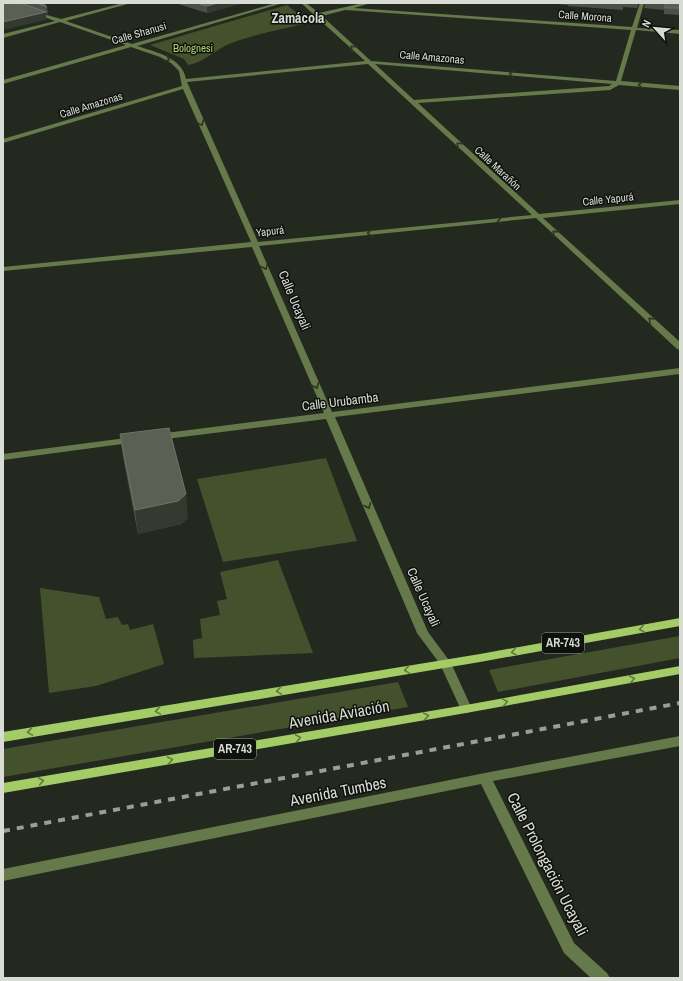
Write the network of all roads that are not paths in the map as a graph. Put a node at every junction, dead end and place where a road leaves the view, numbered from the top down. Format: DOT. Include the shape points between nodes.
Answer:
graph roads {
  1 [pos="130,3"];
  2 [pos="281,3"];
  3 [pos="304,3"];
  4 [pos="369,3"];
  5 [pos="642,3"];
  6 [pos="346,9"];
  7 [pos="30,11"];
  8 [pos="318,15"];
  9 [pos="60,21"];
  10 [pos="635,29"];
  11 [pos="680,32"];
  12 [pos="3,36"];
  13 [pos="133,46"];
  14 [pos="369,62"];
  15 [pos="3,82"];
  16 [pos="618,83"];
  17 [pos="184,84"];
  18 [pos="680,88"];
  19 [pos="413,102"];
  20 [pos="3,141"];
  21 [pos="680,202"];
  22 [pos="538,217"];
  23 [pos="255,244"];
  24 [pos="3,269"];
  25 [pos="680,347"];
  26 [pos="680,371"];
  27 [pos="328,415"];
  28 [pos="3,457"];
  29 [pos="680,622"];
  30 [pos="445,664"];
  31 [pos="680,670"];
  32 [pos="466,709"];
  33 [pos="3,737"];
  34 [pos="680,741"];
  35 [pos="485,778"];
  36 [pos="3,788"];
  37 [pos="3,875"];
  38 [pos="602,978"];
  1 -- 9 [label="street"];
  2 -- 13 [label="street, Calle Shanusi"];
  3 -- 8 [label="street, Calle Marañón"];
  4 -- 6 [label="street"];
  5 -- 10 [label="street"];
  6 -- 8 [label="street"];
  6 -- 10 [label="street, Calle Morona"];
  7 -- 9 [label="street, Calle Ucayali"];
  14 -- 8 [label="street, Calle Marañón, one-way"];
  9 -- 12 [label="street"];
  9 -- 13 [label="street, Calle Ucayali"];
  10 -- 11 [label="street, Calle Morona"];
  10 -- 16 [label="street"];
  13 -- 15 [label="street, Calle Shanusi"];
  13 -- 17 [label="street, Calle Ucayali, one-way" via="173,62 182,71"];
  16 -- 14 [label="street, Calle Amazonas, one-way"];
  14 -- 17 [label="street, Calle Amazonas"];
  14 -- 19 [label="street, Calle Marañón"];
  18 -- 16 [label="street, Calle Amazonas, one-way"];
  16 -- 19 [label="street" via="610,88"];
  17 -- 20 [label="street, Calle Amazonas"];
  17 -- 23 [label="street, Calle Ucayali, one-way"];
  22 -- 19 [label="street, Calle Marañón, one-way"];
  21 -- 22 [label="street, Calle Yapurá"];
  22 -- 23 [label="street, Yapurá, one-way"];
  25 -- 22 [label="street, Calle Marañón, one-way"];
  23 -- 24 [label="street, Yapurá"];
  23 -- 27 [label="street, Calle Ucayali, one-way"];
  26 -- 27 [label="street, Calle Urubamba"];
  27 -- 28 [label="street, Calle Urubamba"];
  27 -- 30 [label="street, Calle Ucayali, one-way" via="423,632"];
  29 -- 30 [label="main road, AR-743, one-way"];
  30 -- 32 [label="street, Calle Ucayali"];
  30 -- 33 [label="main road, AR-743, one-way"];
  32 -- 31 [label="main road, Avenida Aviación / AR-743, one-way"];
  36 -- 32 [label="main road, Avenida Aviación / AR-743, one-way"];
  34 -- 35 [label="street, Avenida Tumbes"];
  35 -- 37 [label="street, Avenida Tumbes"];
  35 -- 38 [label="street, Calle Prolongación Ucayali" via="569,948"];
}
